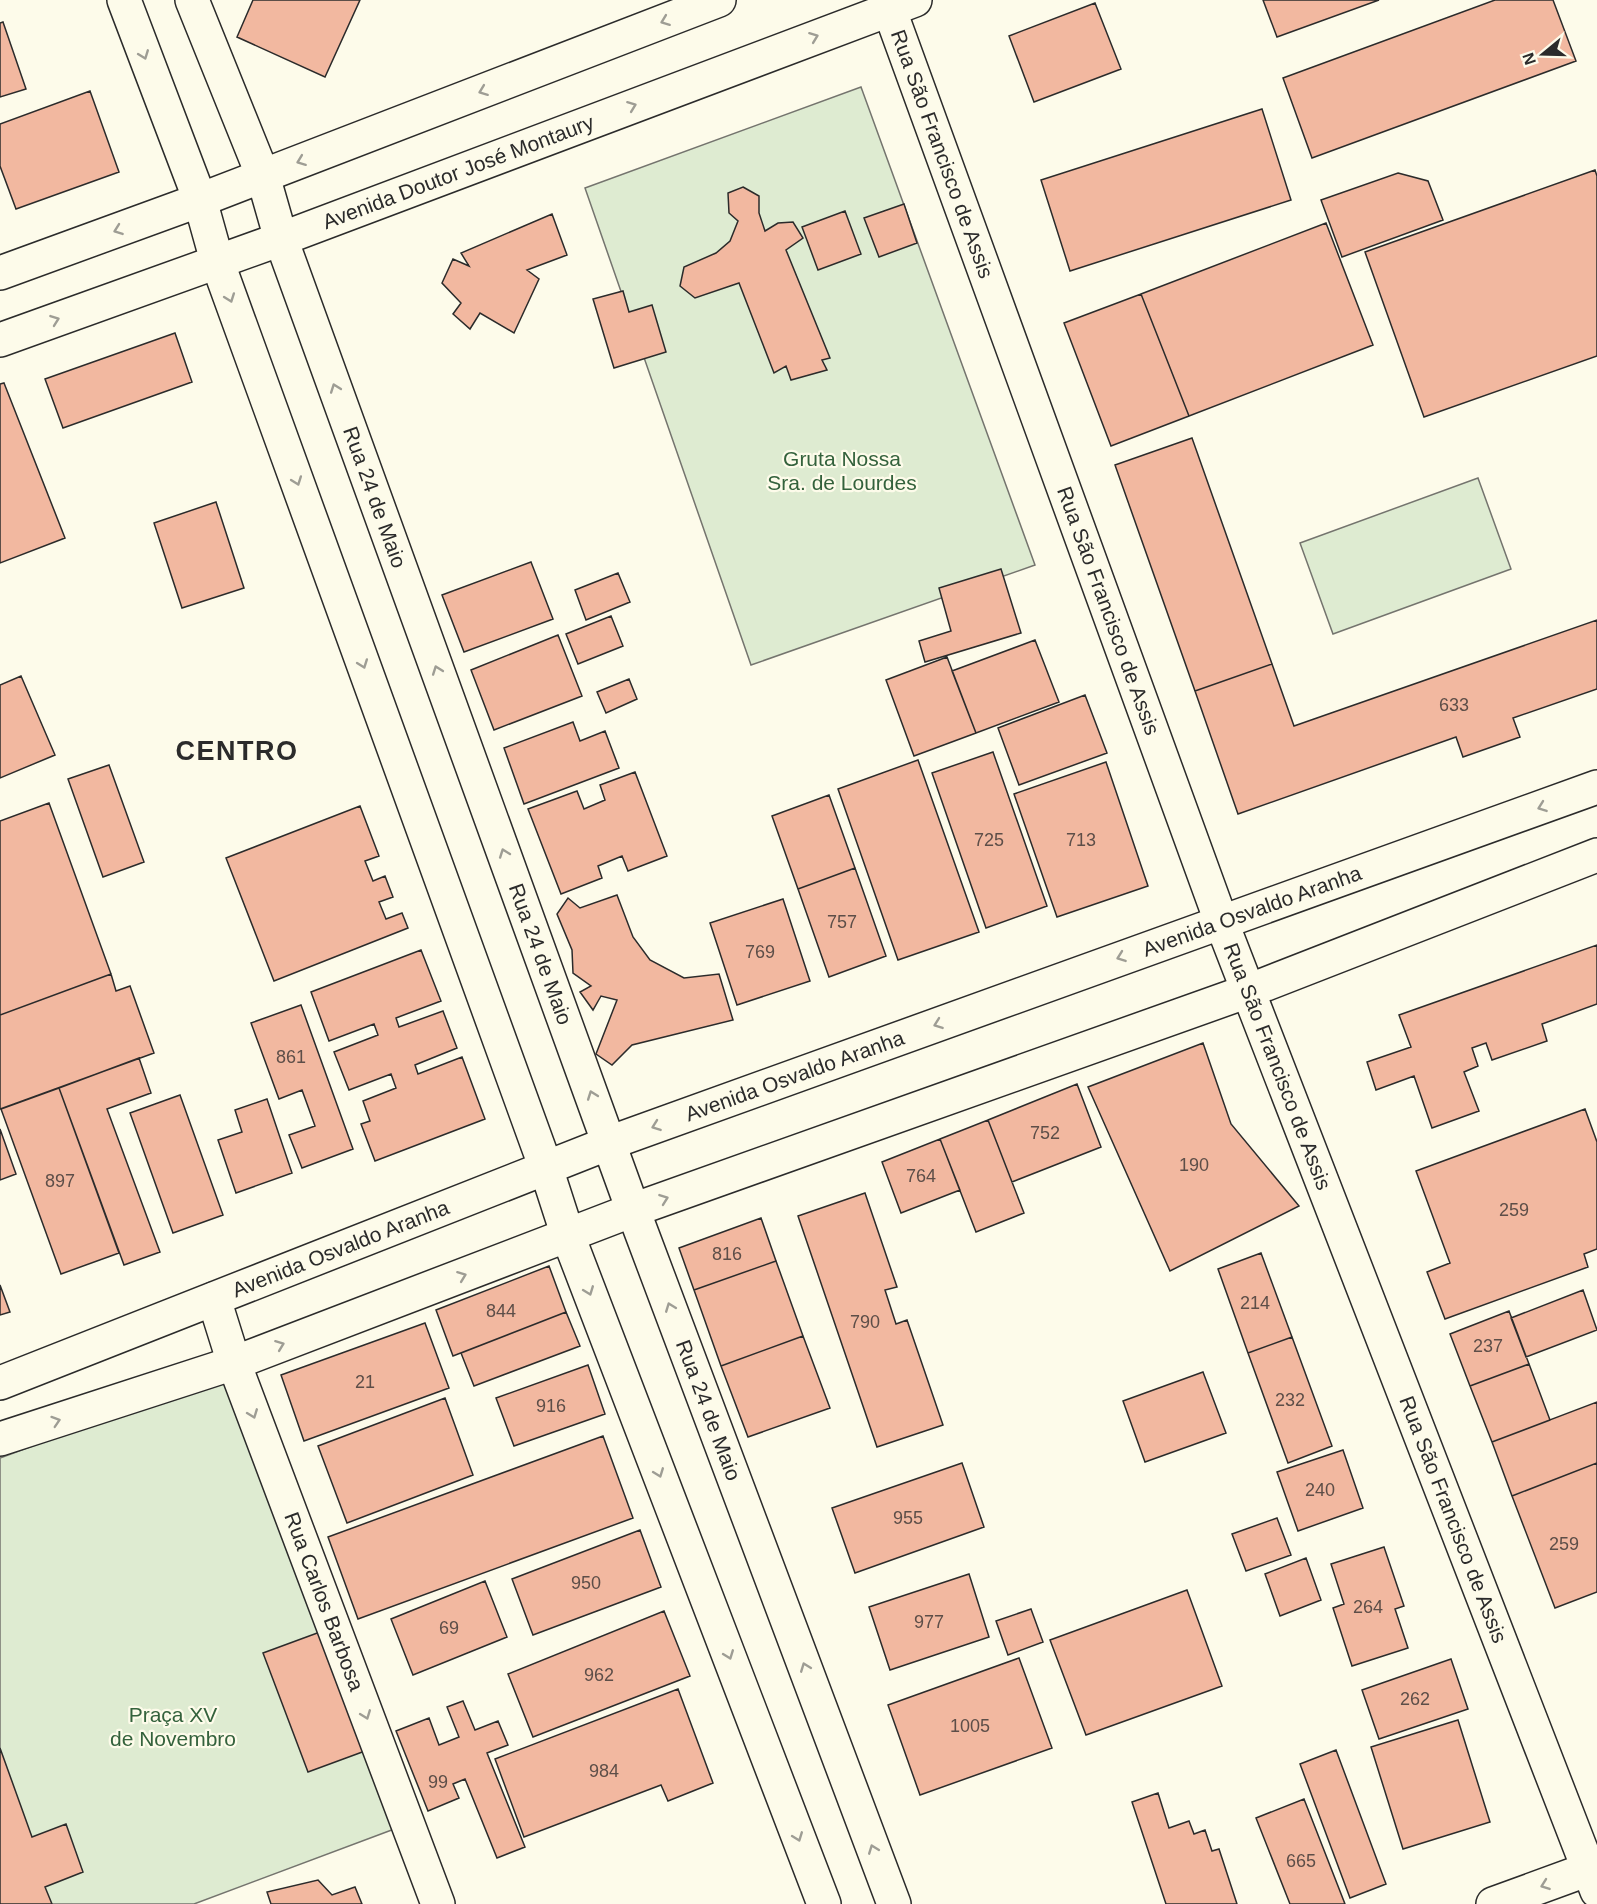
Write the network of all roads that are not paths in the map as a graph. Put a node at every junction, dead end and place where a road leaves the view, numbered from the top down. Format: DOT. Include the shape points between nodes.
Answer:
graph roads {
  1 [pos="123,0"];
  2 [pos="192,0"];
  3 [pos="719,0"];
  4 [pos="897,3"];
  5 [pos="263,176"];
  6 [pos="200,200"];
  7 [pos="281,239"];
  8 [pos="217,261"];
  9 [pos="0,273"];
  10 [pos="0,340"];
  11 [pos="1597,787"];
  12 [pos="1597,855"];
  13 [pos="1221,921"];
  14 [pos="1248,991"];
  15 [pos="609,1143"];
  16 [pos="546,1168"];
  17 [pos="633,1210"];
  18 [pos="568,1236"];
  19 [pos="214,1299"];
  20 [pos="234,1363"];
  21 [pos="0,1383"];
  22 [pos="0,1439"];
  23 [pos="1594,1875"];
  24 [pos="438,1904"];
  25 [pos="824,1904"];
  26 [pos="894,1904"];
  27 [pos="1493,1904"];
  1 -- 6 [label="street, one-way"];
  2 -- 5 [label="street, Rua 24 de Maio"];
  3 -- 5 [label="street, one-way"];
  7 -- 4 [label="street, Avenida Doutor José Montaury, one-way"];
  4 -- 13 [label="street, Rua São Francisco de Assis"];
  5 -- 6 [label="street"];
  5 -- 7 [label="street, Rua 24 de Maio"];
  6 -- 8 [label="street"];
  6 -- 9 [label="street, one-way"];
  7 -- 8 [label="street, Avenida Doutor José Montaury"];
  15 -- 7 [label="street, Rua 24 de Maio, one-way"];
  10 -- 8 [label="street, Avenida Doutor José Montaury, one-way"];
  8 -- 16 [label="street, one-way"];
  11 -- 13 [label="street, Avenida Osvaldo Aranha, one-way"];
  12 -- 14 [label="street"];
  13 -- 14 [label="street, Rua São Francisco de Assis"];
  13 -- 15 [label="street, Avenida Osvaldo Aranha, one-way"];
  17 -- 14 [label="street, one-way"];
  14 -- 23 [label="street, Rua São Francisco de Assis"];
  15 -- 16 [label="street, Avenida Osvaldo Aranha"];
  15 -- 17 [label="street, Rua 24 de Maio"];
  16 -- 18 [label="street"];
  16 -- 19 [label="street, Avenida Osvaldo Aranha"];
  17 -- 18 [label="street"];
  26 -- 17 [label="street, Rua 24 de Maio, one-way"];
  20 -- 18 [label="street, one-way"];
  18 -- 25 [label="street, one-way"];
  19 -- 20 [label="street, Rua Carlos Barbosa"];
  19 -- 21 [label="street, Avenida Osvaldo Aranha"];
  22 -- 20 [label="street, one-way"];
  20 -- 24 [label="street, Rua Carlos Barbosa, one-way"];
  23 -- 27 [label="street, one-way"];
}
